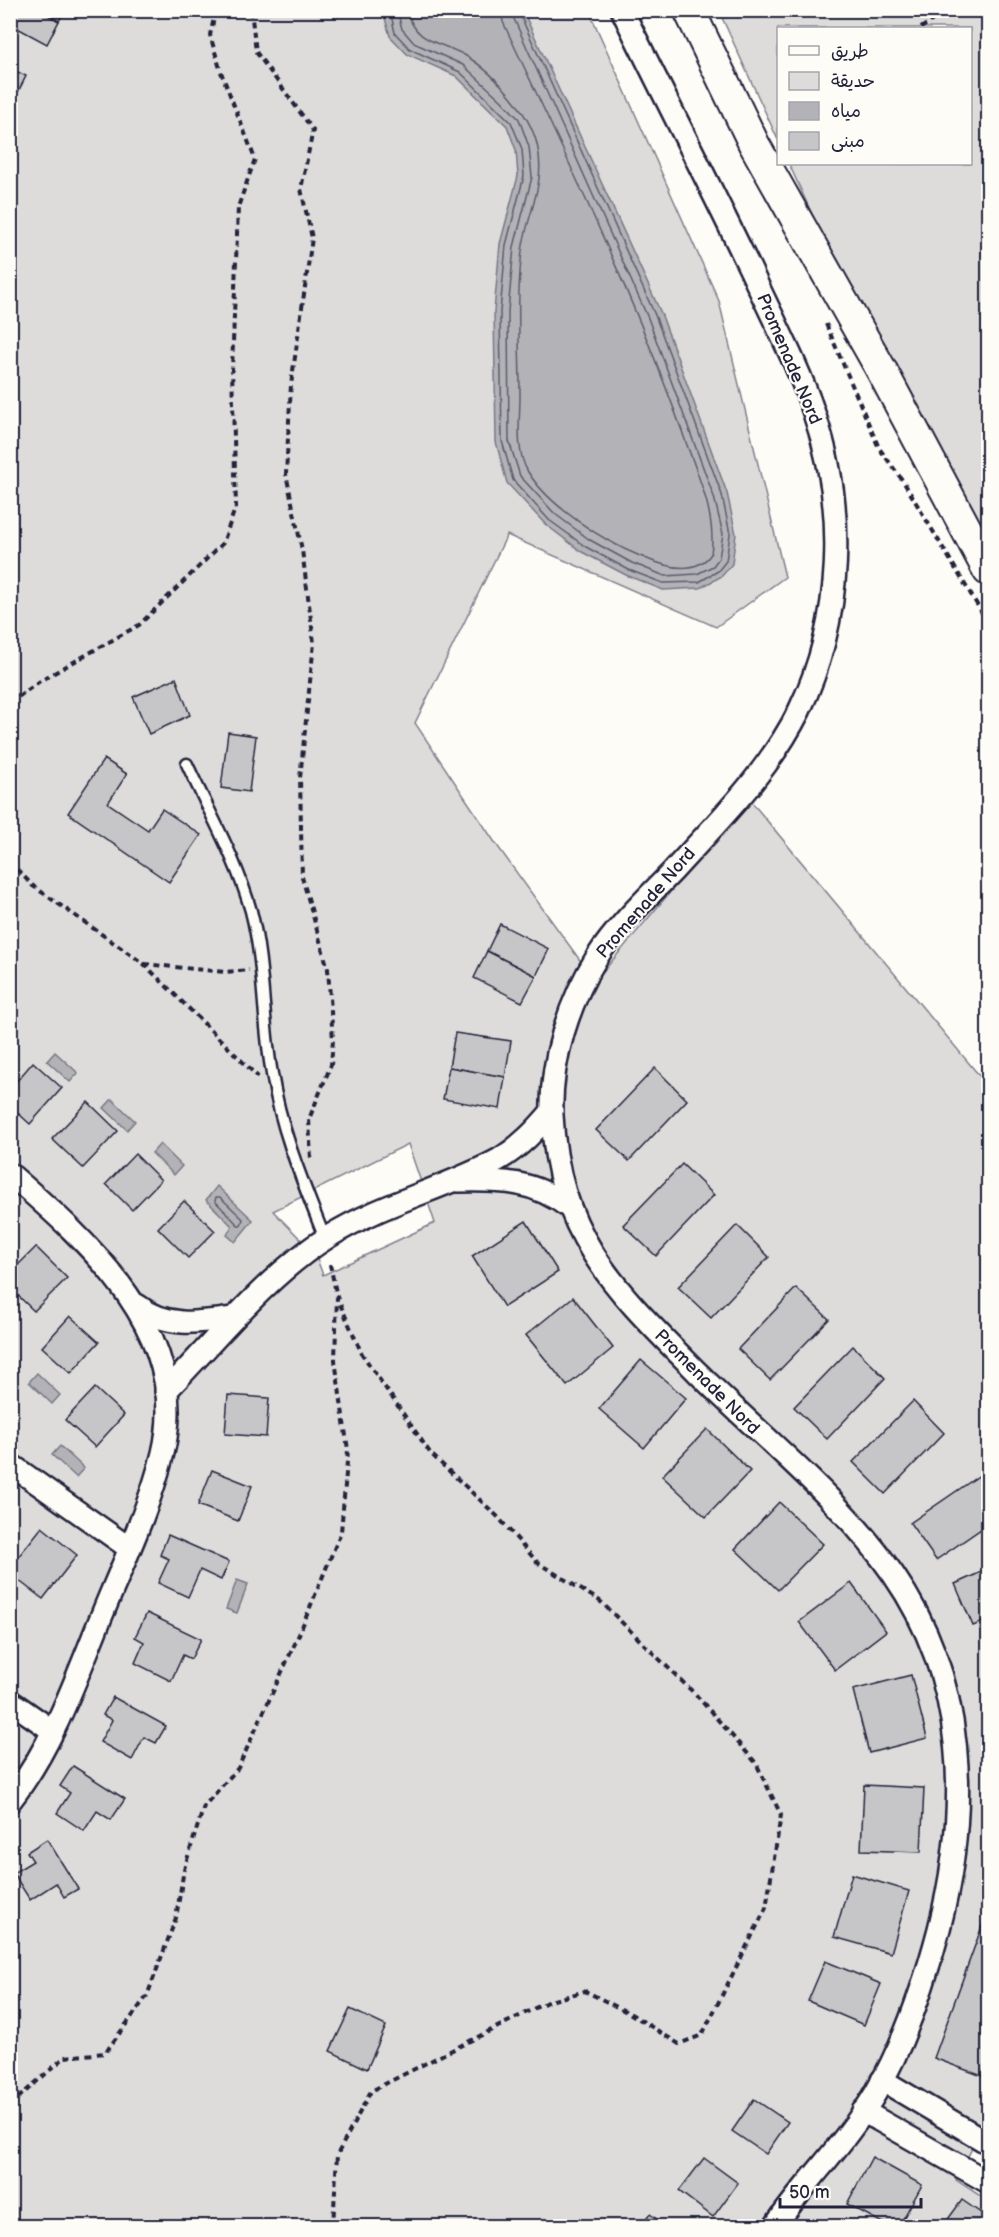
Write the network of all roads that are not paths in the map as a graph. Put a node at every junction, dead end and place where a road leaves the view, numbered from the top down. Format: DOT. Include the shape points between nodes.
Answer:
graph roads {
  1 [pos="621,10"];
  2 [pos="689,10"];
  3 [pos="988,570"];
  4 [pos="187,764"];
  5 [pos="552,1111"];
  6 [pos="10,1174"];
  7 [pos="448,1181"];
  8 [pos="570,1208"];
  9 [pos="325,1239"];
  10 [pos="135,1303"];
  11 [pos="233,1318"];
  12 [pos="166,1391"];
  13 [pos="10,1464"];
  14 [pos="129,1548"];
  15 [pos="10,1701"];
  16 [pos="54,1731"];
  17 [pos="10,1801"];
  18 [pos="882,2080"];
  19 [pos="863,2111"];
  20 [pos="988,2143"];
  21 [pos="988,2182"];
  22 [pos="775,2226"];
  1 -- 5 [label="street, Promenade Nord" via="807,391 829,466 837,546 823,642 800,708 783,740 736,802 599,953 562,1039"];
  2 -- 3 [label="street" via="754,144"];
  4 -- 9 [label="lane" via="244,893 256,934 275,1094"];
  5 -- 7 [label="street" via="530,1137 508,1153"];
  5 -- 8 [label="street, Promenade Nord" via="561,1179"];
  6 -- 10 [label="street" via="87,1246"];
  7 -- 8 [label="street" via="489,1180 527,1185 553,1195"];
  7 -- 9 [label="street" via="382,1208"];
  8 -- 18 [label="street, Promenade Nord" via="594,1258 617,1290 868,1541 911,1602 934,1654 949,1700 957,1746 956,1836 945,1905 924,1984 899,2049"];
  9 -- 11 [label="street"];
  10 -- 11 [label="street" via="167,1321 200,1323"];
  10 -- 12 [label="street" via="155,1342"];
  11 -- 12 [label="street"];
  12 -- 14 [label="street" via="163,1452"];
  13 -- 14 [label="street"];
  14 -- 16 [label="street"];
  15 -- 16 [label="street"];
  16 -- 17 [label="street"];
  18 -- 19 [label="street, Promenade Nord"];
  18 -- 20 [label="street"];
  19 -- 21 [label="street"];
  19 -- 22 [label="street, Promenade Nord"];
}
